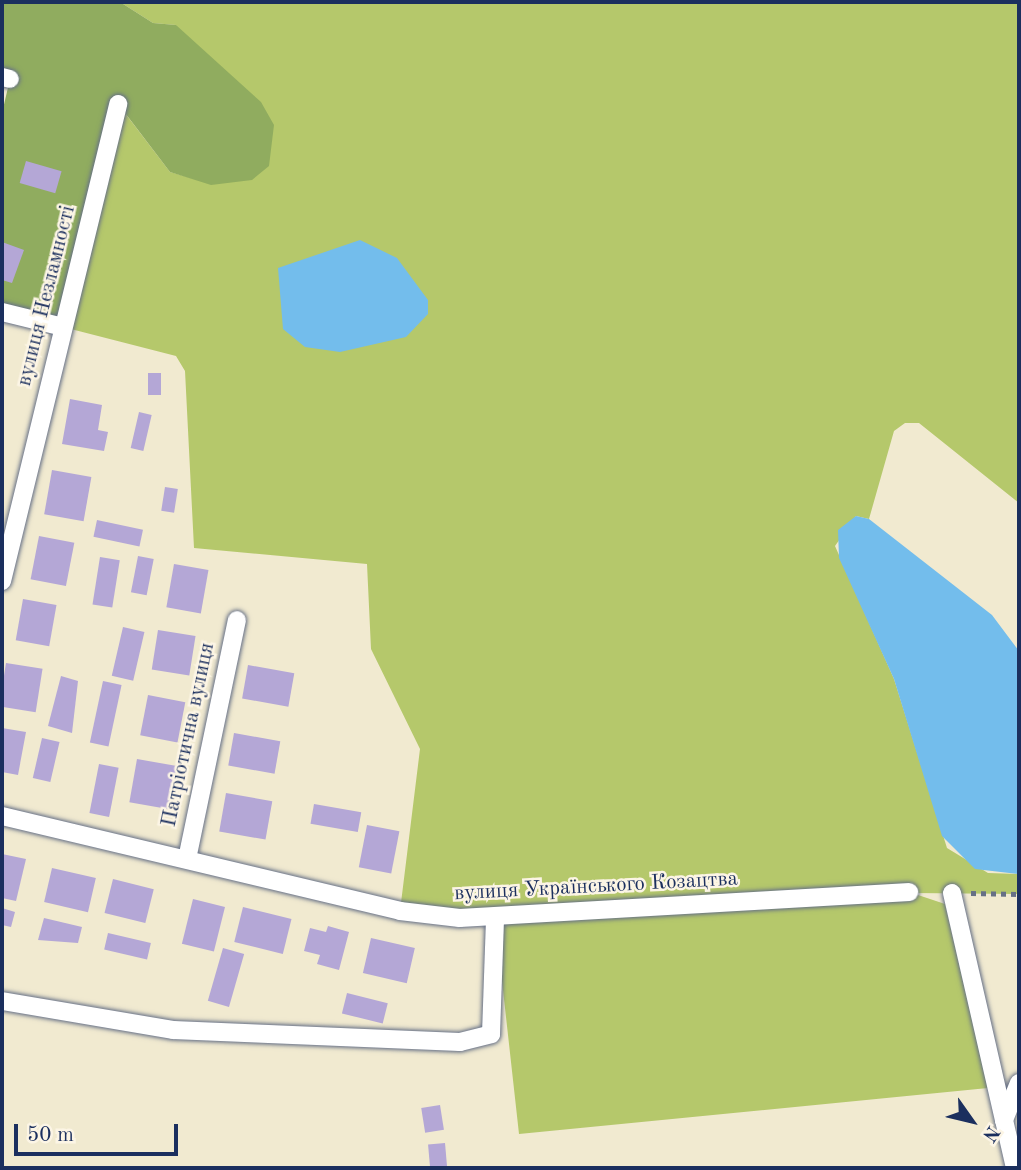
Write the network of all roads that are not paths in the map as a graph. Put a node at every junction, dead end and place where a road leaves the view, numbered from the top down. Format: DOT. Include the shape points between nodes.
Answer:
graph roads {
  1 [pos="118,104"];
  2 [pos="2,312"];
  3 [pos="63,327"];
  4 [pos="3,570"];
  5 [pos="237,620"];
  6 [pos="2,816"];
  7 [pos="187,859"];
  8 [pos="909,892"];
  9 [pos="952,893"];
  10 [pos="495,917"];
  11 [pos="2,1001"];
  12 [pos="1019,1083"];
  13 [pos="1004,1120"];
  14 [pos="1015,1168"];
  1 -- 3 [label="street, вулиця Незламності"];
  2 -- 3 [label="street"];
  3 -- 4 [label="street, вулиця Незламності"];
  5 -- 7 [label="street, Патріотична вулиця"];
  6 -- 7 [label="street, вулиця Українського Козацтва"];
  7 -- 10 [label="street, вулиця Українського Козацтва" via="400,911"];
  8 -- 10 [label="street, вулиця Українського Козацтва"];
  9 -- 13 [label="street"];
  10 -- 11 [label="street" via="491,1034 460,1042 173,1030"];
  12 -- 13 [label="street"];
  13 -- 14 [label="street"];
}
